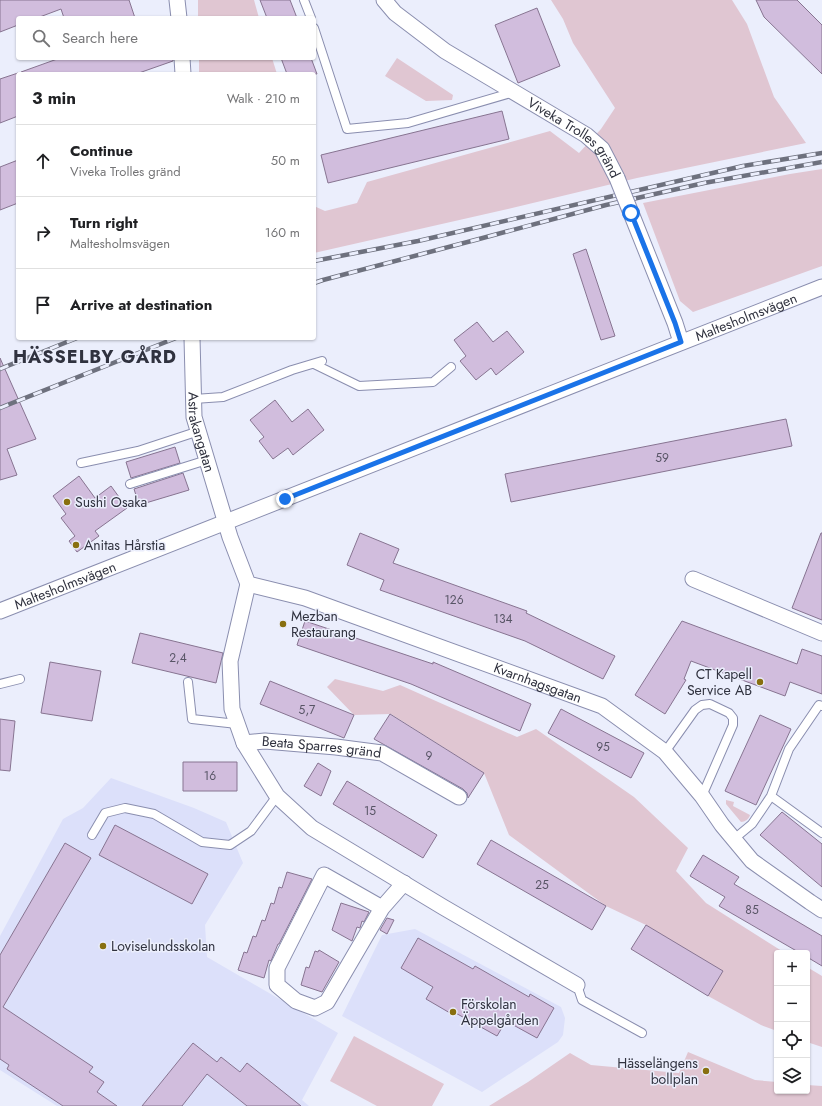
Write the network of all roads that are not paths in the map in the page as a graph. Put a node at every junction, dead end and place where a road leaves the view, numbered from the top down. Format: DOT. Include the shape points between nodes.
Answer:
graph roads {
  1 [pos="177,0"];
  2 [pos="304,0"];
  3 [pos="384,0"];
  4 [pos="179,16"];
  5 [pos="310,16"];
  6 [pos="316,34"];
  7 [pos="182,60"];
  8 [pos="183,72"];
  9 [pos="514,92"];
  10 [pos="822,287"];
  11 [pos="192,340"];
  12 [pos="681,342"];
  13 [pos="452,367"];
  14 [pos="194,399"];
  15 [pos="199,431"];
  16 [pos="207,460"];
  17 [pos="81,463"];
  18 [pos="130,484"];
  19 [pos="226,522"];
  20 [pos="693,579"];
  21 [pos="248,584"];
  22 [pos="0,611"];
  23 [pos="822,633"];
  24 [pos="20,679"];
  25 [pos="188,682"];
  26 [pos="0,684"];
  27 [pos="822,706"];
  28 [pos="237,724"];
  29 [pos="244,743"];
  30 [pos="665,752"];
  31 [pos="277,796"];
  32 [pos="702,796"];
  33 [pos="770,796"];
  34 [pos="459,797"];
  35 [pos="822,833"];
  36 [pos="92,835"];
  37 [pos="734,839"];
  38 [pos="404,883"];
  39 [pos="382,908"];
  40 [pos="822,910"];
  41 [pos="577,985"];
  42 [pos="642,1033"];
  1 -- 4 [label="street"];
  2 -- 5 [label="lane"];
  3 -- 9 [label="street, Viveka Trolles gränd" via="395,13 445,51"];
  6 -- 9 [label="lane" via="347,129 408,123"];
  7 -- 8 [label="street"];
  9 -- 12 [label="street, Viveka Trolles gränd, bridge" via="586,135 602,149 617,178"];
  10 -- 12 [label="street, Maltesholmsvägen"];
  11 -- 14 [label="street, Astrakangatan"];
  12 -- 19 [label="street, Maltesholmsvägen"];
  13 -- 14 [label="lane" via="433,382 359,386 318,362 223,398"];
  14 -- 15 [label="street, Astrakangatan" via="194,417"];
  15 -- 16 [label="street, Astrakangatan"];
  15 -- 17 [label="lane" via="138,451"];
  16 -- 18 [label="lane"];
  16 -- 19 [label="street, Astrakangatan"];
  19 -- 21 [label="street"];
  19 -- 22 [label="street, Maltesholmsvägen"];
  20 -- 23 [label="street"];
  21 -- 28 [label="street, Beata Sparres gränd" via="230,661 232,709"];
  21 -- 30 [label="street, Kvarnhagsgatan" via="305,598 602,706"];
  24 -- 26 [label="lane"];
  25 -- 28 [label="lane" via="192,719"];
  27 -- 33 [label="lane" via="819,705 789,749"];
  28 -- 29 [label="street, Beata Sparres gränd"];
  29 -- 31 [label="street, Beata Sparres gränd"];
  29 -- 34 [label="street, Beata Sparres gränd" via="265,741 382,753"];
  30 -- 32 [label="street, Kvarnhagsgatan"];
  30 -- 32 [label="lane" via="695,710 702,705 710,704 729,713 733,718 733,725"];
  31 -- 36 [label="lane" via="251,831 230,845 202,842 154,814 125,808 105,812"];
  31 -- 38 [label="street, Beata Sparres gränd" via="312,828"];
  32 -- 37 [label="street, Kvarnhagsgatan"];
  33 -- 35 [label="lane"];
  33 -- 37 [label="lane" via="752,824"];
  37 -- 40 [label="street, Kvarnhagsgatan" via="752,861"];
  38 -- 39 [label="street"];
  38 -- 41 [label="street, Beata Sparres gränd"];
  39 -- 39 [label="street" via="324,875 277,968 277,985 296,1001 315,1008 327,1002"];
  41 -- 42 [label="lane" via="582,1000"];
}
